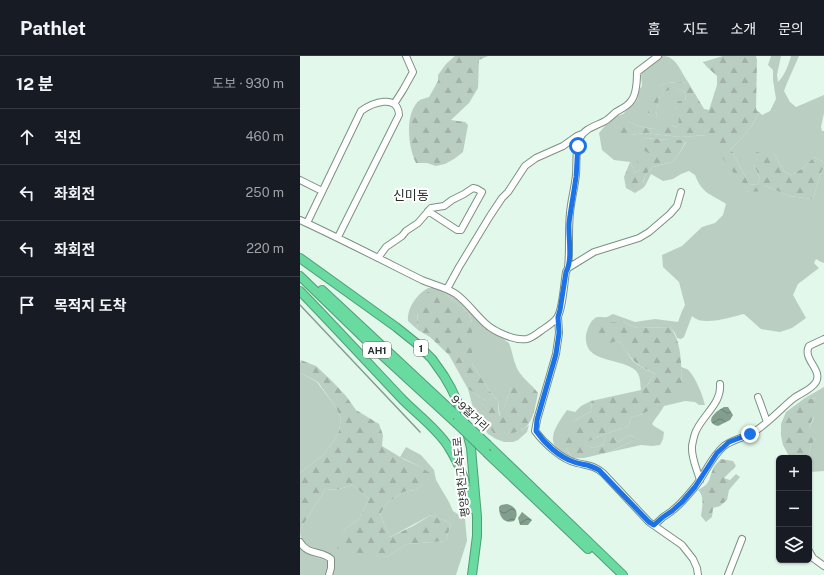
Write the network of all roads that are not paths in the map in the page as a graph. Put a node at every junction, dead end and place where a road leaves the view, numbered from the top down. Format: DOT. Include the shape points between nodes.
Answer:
graph roads {
  1 [pos="406,56"];
  2 [pos="658,56"];
  3 [pos="394,104"];
  4 [pos="582,134"];
  5 [pos="300,180"];
  6 [pos="322,191"];
  7 [pos="682,192"];
  8 [pos="428,211"];
  9 [pos="300,220"];
  10 [pos="307,223"];
  11 [pos="338,238"];
  12 [pos="300,258"];
  13 [pos="378,258"];
  14 [pos="568,268"];
  15 [pos="300,269"];
  16 [pos="300,276"];
  17 [pos="447,289"];
  18 [pos="300,291"];
  19 [pos="558,317"];
  20 [pos="824,339"];
  21 [pos="720,384"];
  22 [pos="758,397"];
  23 [pos="456,419"];
  24 [pos="767,422"];
  25 [pos="700,480"];
  26 [pos="654,525"];
  27 [pos="742,539"];
  28 [pos="300,542"];
  29 [pos="812,556"];
  30 [pos="824,566"];
  31 [pos="699,574"];
  32 [pos="329,575"];
  33 [pos="469,575"];
  34 [pos="472,575"];
  35 [pos="616,575"];
  36 [pos="623,575"];
  37 [pos="728,575"];
  1 -- 3 [label="street" via="413,72"];
  2 -- 4 [label="street" via="637,72 637,85 632,101 608,120"];
  3 -- 6 [label="street" via="380,102 361,111"];
  3 -- 11 [label="street" via="399,115"];
  4 -- 14 [label="street" via="578,146 570,211"];
  4 -- 17 [label="street" via="525,166 490,216"];
  5 -- 6 [label="street"];
  6 -- 10 [label="street"];
  7 -- 14 [label="street" via="677,206 649,232 639,238 594,252"];
  8 -- 8 [label="street" via="461,230 482,192 473,188 444,206 434,207"];
  8 -- 13 [label="street" via="418,223 386,247"];
  9 -- 10 [label="street"];
  10 -- 11 [label="street"];
  11 -- 13 [label="street"];
  12 -- 34 [label="highway, 평양희천고속도로 / 1" via="416,343 432,359 451,388 464,420 471,448 477,517"];
  13 -- 17 [label="street" via="430,284"];
  14 -- 19 [label="street"];
  15 -- 23 [label="highway, 9·9절거리 / AH1"];
  16 -- 23 [label="highway, 9·9절거리 / AH1" via="371,345"];
  17 -- 19 [label="street" via="456,294 486,324 519,340 529,339"];
  18 -- 33 [label="highway, 평양희천고속도로" via="447,446 465,480 468,493 473,525"];
  19 -- 26 [label="street" via="556,354 536,431 556,452 576,463 599,470"];
  20 -- 24 [label="street" via="809,346 807,351 817,373 816,383"];
  21 -- 25 [label="street" via="717,400 696,431 692,445"];
  22 -- 24 [label="street"];
  23 -- 35 [label="highway, 9·9절거리 / AH1, bridge" via="488,454"];
  23 -- 36 [label="highway, 9·9절거리 / AH1, bridge" via="488,445"];
  24 -- 25 [label="street" via="750,434 729,442 717,453"];
  25 -- 26 [label="street" via="682,502"];
  26 -- 31 [label="street" via="682,545 693,559"];
  27 -- 37 [label="street"];
  28 -- 32 [label="street" via="307,550 331,559"];
  29 -- 30 [label="street"];
}
